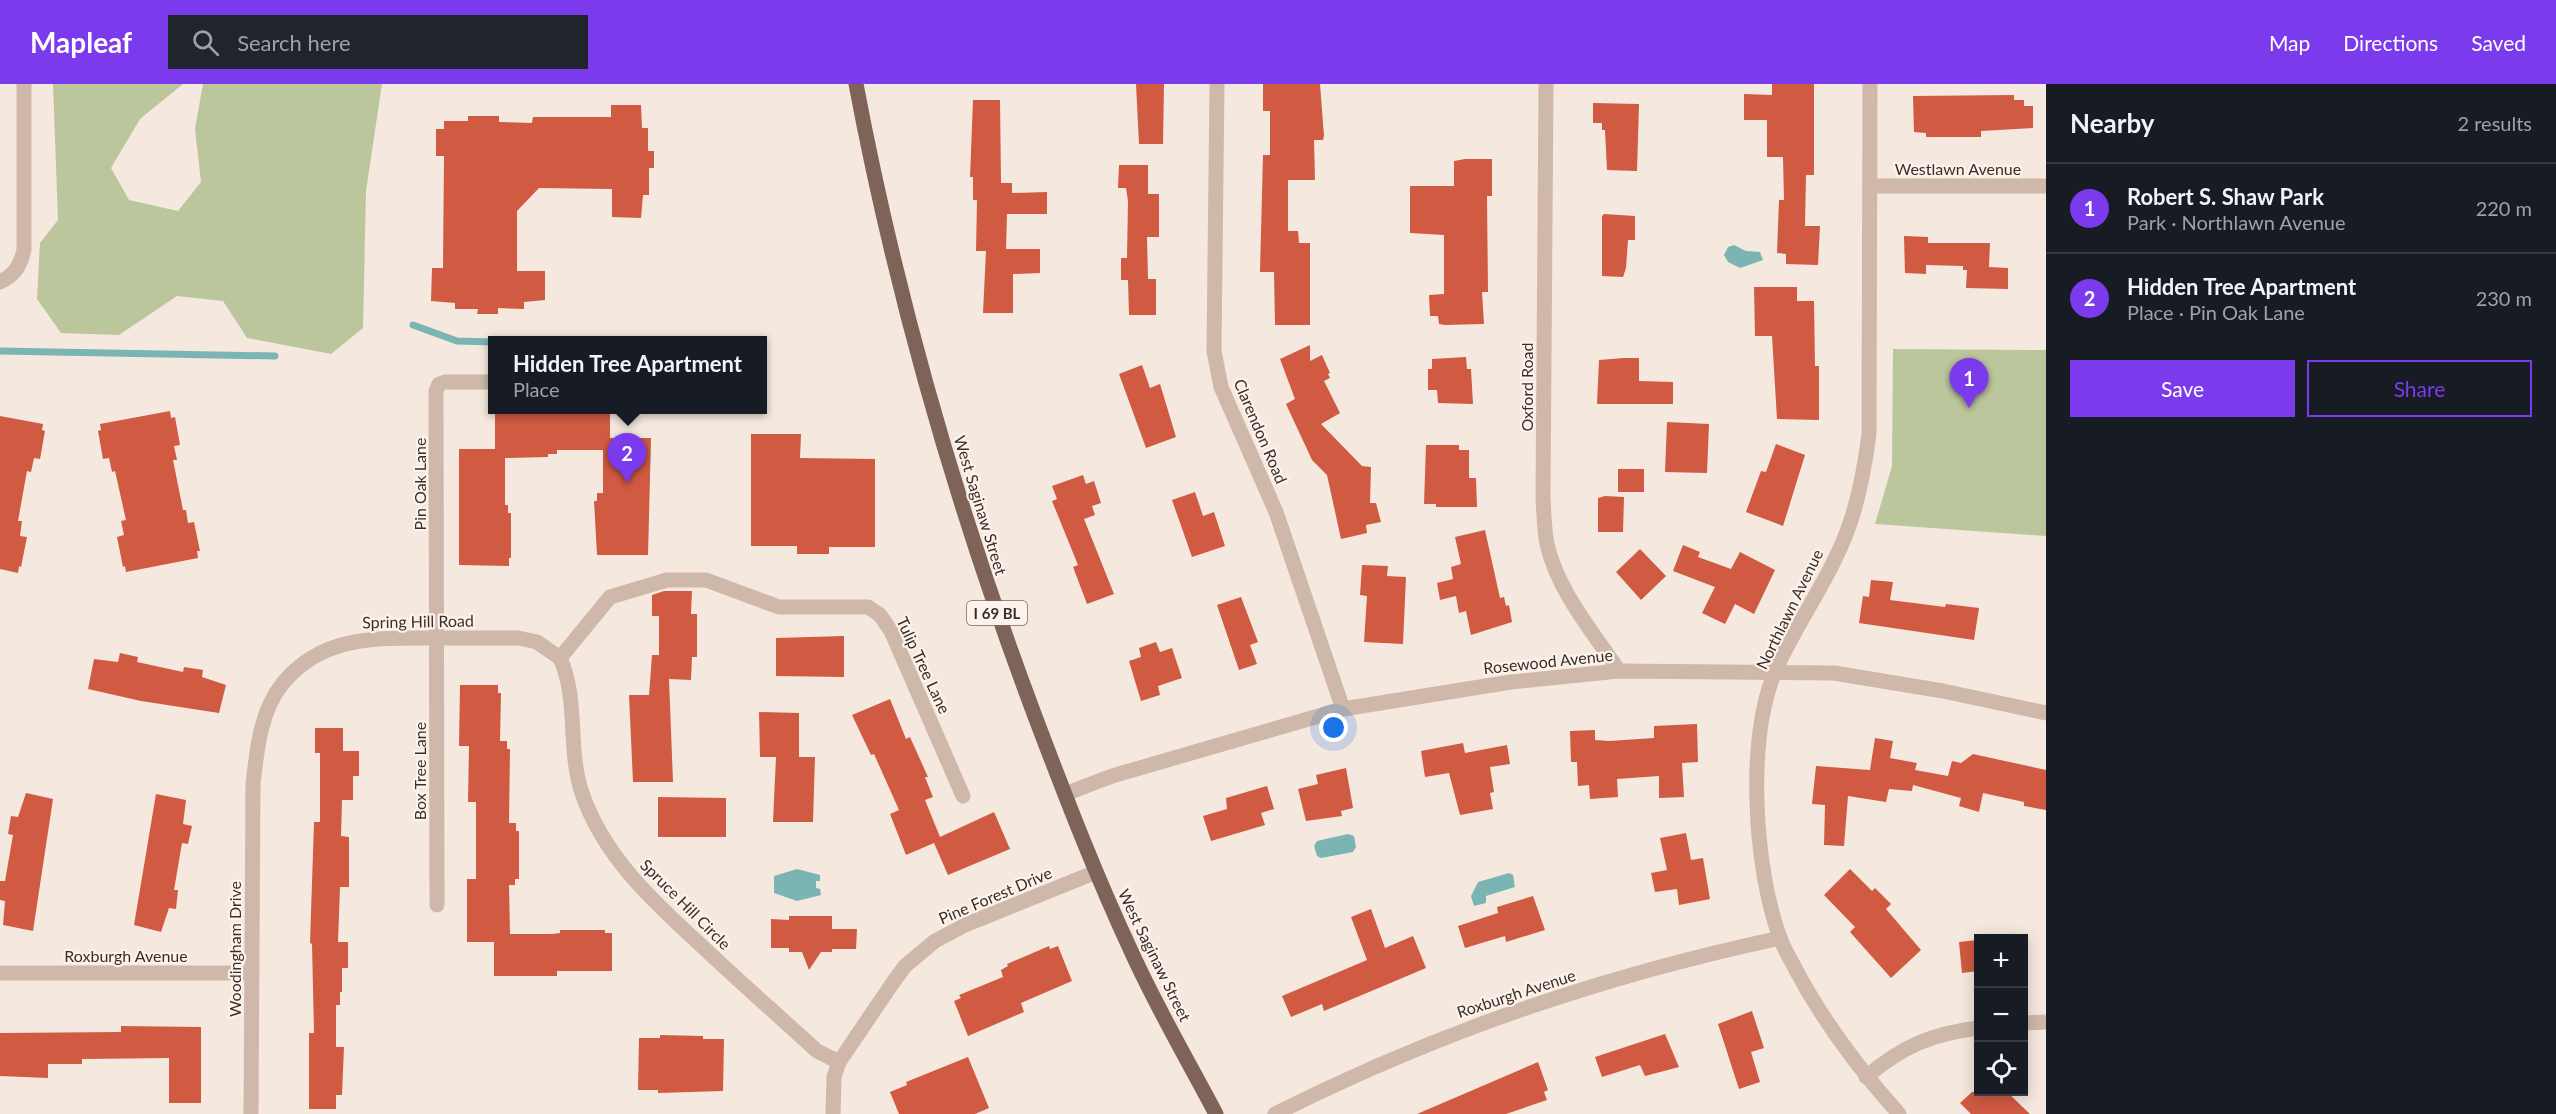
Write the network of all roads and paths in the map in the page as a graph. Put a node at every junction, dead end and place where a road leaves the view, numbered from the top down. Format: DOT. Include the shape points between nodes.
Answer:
graph roads {
  1 [pos="24,84"];
  2 [pos="856,84"];
  3 [pos="1217,84"];
  4 [pos="1546,84"];
  5 [pos="1870,84"];
  6 [pos="1870,186"];
  7 [pos="2046,186"];
  8 [pos="0,282"];
  9 [pos="488,382"];
  10 [pos="438,638"];
  11 [pos="560,658"];
  12 [pos="1619,671"];
  13 [pos="1775,671"];
  14 [pos="1343,709"];
  15 [pos="2046,713"];
  16 [pos="254,784"];
  17 [pos="1065,794"];
  18 [pos="963,796"];
  19 [pos="1096,872"];
  20 [pos="437,905"];
  21 [pos="1780,938"];
  22 [pos="0,973"];
  23 [pos="252,973"];
  24 [pos="2046,1022"];
  25 [pos="2028,1023"];
  26 [pos="1974,1029"];
  27 [pos="839,1062"];
  28 [pos="1866,1077"];
  29 [pos="252,1114"];
  30 [pos="833,1114"];
  31 [pos="1216,1114"];
  32 [pos="1275,1114"];
  33 [pos="1899,1114"];
  1 -- 8 [label="street" via="24,250 21,264"];
  2 -- 17 [label="main road, West Saginaw Street / I 69 BL" via="896,274 926,390 989,593"];
  3 -- 14 [label="street, Clarendon Road" via="1214,351 1221,387 1276,512"];
  4 -- 12 [label="street, Oxford Road" via="1544,521 1547,545 1558,575"];
  5 -- 6 [label="street, Northlawn Avenue"];
  6 -- 7 [label="street, Westlawn Avenue"];
  6 -- 13 [label="street, Northlawn Avenue" via="1869,434 1864,473 1850,525"];
  9 -- 10 [label="street, Pin Oak Lane" via="446,382 439,384 436,391"];
  10 -- 11 [label="street, Spring Hill Road" via="518,638 537,642"];
  10 -- 16 [label="street, Spring Hill Road" via="365,638 310,659 282,684 264,720 257,745"];
  10 -- 20 [label="street, Box Tree Lane"];
  11 -- 18 [label="street, Tulip Tree Lane" via="610,597 667,580 706,580 779,607 868,607 880,615 891,631"];
  11 -- 27 [label="street, Spruce Hill Circle" via="568,676 572,746 582,793 608,847 632,879 696,941 817,1051"];
  12 -- 13 [label="street, Rosewood Avenue"];
  12 -- 14 [label="street, Rosewood Avenue" via="1511,682"];
  13 -- 15 [label="street, Rosewood Avenue" via="1834,673"];
  13 -- 21 [label="street, Northlawn Avenue" via="1765,707 1757,769 1758,829"];
  14 -- 17 [label="street, Rosewood Avenue" via="1112,776"];
  16 -- 23 [label="street, Woodingham Drive"];
  17 -- 19 [label="main road, West Saginaw Street / I 69 BL"];
  19 -- 27 [label="street, Pine Forest Drive" via="934,941 905,966"];
  19 -- 31 [label="main road, West Saginaw Street / I 69 BL" via="1133,956"];
  21 -- 28 [label="street, Northlawn Avenue" via="1808,992"];
  21 -- 32 [label="street, Roxburgh Avenue" via="1631,974 1454,1032 1357,1073"];
  22 -- 23 [label="street, Roxburgh Avenue"];
  23 -- 29 [label="street, Woodingham Drive"];
  24 -- 25 [label="street"];
  26 -- 28 [label="street" via="1922,1041 1892,1055"];
  27 -- 30 [label="street, Pine Forest Drive" via="834,1077"];
  28 -- 33 [label="street, Northlawn Avenue"];
}
